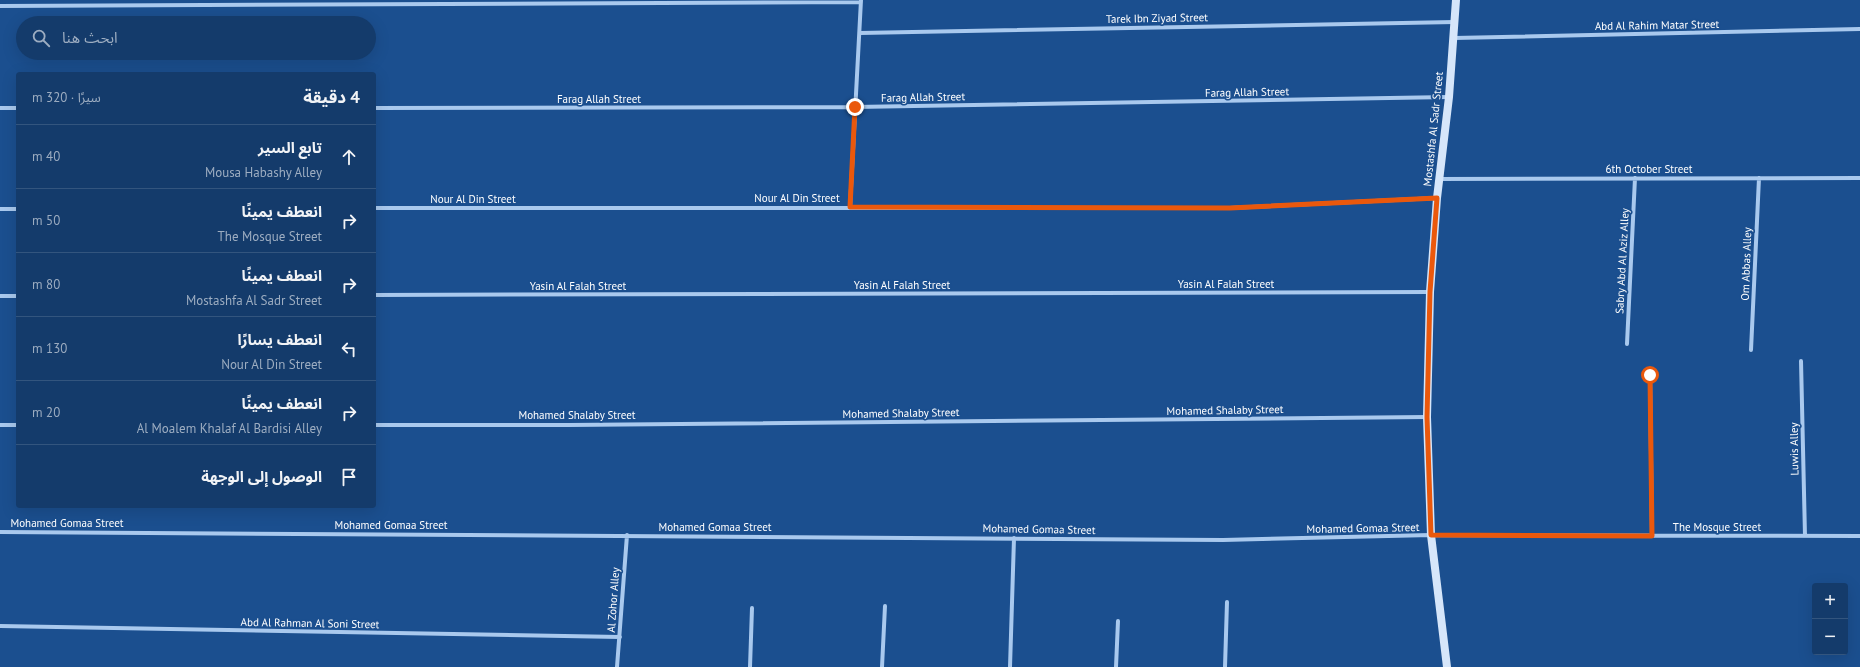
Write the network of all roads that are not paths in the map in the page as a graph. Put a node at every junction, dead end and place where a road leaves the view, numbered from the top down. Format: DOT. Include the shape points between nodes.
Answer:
graph roads {
  1 [pos="1456,0"];
  2 [pos="861,1"];
  3 [pos="0,6"];
  4 [pos="1455,22"];
  5 [pos="1860,29"];
  6 [pos="860,33"];
  7 [pos="1454,38"];
  8 [pos="1449,97"];
  9 [pos="855,107"];
  10 [pos="0,108"];
  11 [pos="16,108"];
  12 [pos="376,108"];
  13 [pos="1635,178"];
  14 [pos="1759,178"];
  15 [pos="1860,178"];
  16 [pos="1439,179"];
  17 [pos="1437,198"];
  18 [pos="850,207"];
  19 [pos="376,208"];
  20 [pos="0,209"];
  21 [pos="16,209"];
  22 [pos="1430,292"];
  23 [pos="376,295"];
  24 [pos="0,296"];
  25 [pos="16,296"];
  26 [pos="1627,344"];
  27 [pos="1751,350"];
  28 [pos="1801,361"];
  29 [pos="1650,375"];
  30 [pos="1427,417"];
  31 [pos="0,425"];
  32 [pos="16,425"];
  33 [pos="376,425"];
  34 [pos="0,532"];
  35 [pos="627,535"];
  36 [pos="1431,535"];
  37 [pos="1652,536"];
  38 [pos="1805,536"];
  39 [pos="1860,536"];
  40 [pos="1014,538"];
  41 [pos="1227,602"];
  42 [pos="885,606"];
  43 [pos="752,608"];
  44 [pos="1118,621"];
  45 [pos="0,626"];
  46 [pos="620,637"];
  47 [pos="617,667"];
  48 [pos="750,667"];
  49 [pos="882,667"];
  50 [pos="1010,667"];
  51 [pos="1116,667"];
  52 [pos="1225,667"];
  53 [pos="1447,667"];
  1 -- 4 [label="street, Mostashfa Al Sadr Street"];
  2 -- 3 [label="street"];
  2 -- 6 [label="street"];
  4 -- 6 [label="street, Tarek Ibn Ziyad Street"];
  4 -- 7 [label="street, Mostashfa Al Sadr Street"];
  5 -- 7 [label="street, Abd Al Rahim Matar Street"];
  6 -- 9 [label="street"];
  7 -- 8 [label="street, Mostashfa Al Sadr Street"];
  8 -- 9 [label="street, Farag Allah Street"];
  8 -- 16 [label="street, Mostashfa Al Sadr Street"];
  9 -- 12 [label="street, Farag Allah Street"];
  9 -- 18 [label="street"];
  10 -- 11 [label="street"];
  13 -- 14 [label="street, 6th October Street"];
  13 -- 16 [label="street, 6th October Street"];
  13 -- 26 [label="street, Sabry Abd Al Aziz Alley"];
  14 -- 15 [label="street, 6th October Street"];
  14 -- 27 [label="street, Om Abbas Alley"];
  16 -- 17 [label="street, Mostashfa Al Sadr Street"];
  17 -- 18 [label="street, Nour Al Din Street" via="1230,208"];
  17 -- 22 [label="street, Mostashfa Al Sadr Street"];
  18 -- 19 [label="street, Nour Al Din Street"];
  20 -- 21 [label="street"];
  22 -- 23 [label="street, Yasin Al Falah Street"];
  22 -- 30 [label="street, Mostashfa Al Sadr Street"];
  24 -- 25 [label="street"];
  28 -- 38 [label="street, Luwis Alley"];
  29 -- 37 [label="street"];
  30 -- 33 [label="street, Mohamed Shalaby Street"];
  30 -- 36 [label="street, Mostashfa Al Sadr Street"];
  31 -- 32 [label="street"];
  34 -- 35 [label="street, Mohamed Gomaa Street"];
  35 -- 40 [label="street, Mohamed Gomaa Street"];
  35 -- 46 [label="street, Al Zohor Alley"];
  36 -- 37 [label="street, The Mosque Street"];
  36 -- 40 [label="street, Mohamed Gomaa Street" via="1223,540"];
  36 -- 53 [label="street, Mostashfa Al Sadr Street"];
  37 -- 38 [label="street, The Mosque Street"];
  38 -- 39 [label="street, The Mosque Street"];
  40 -- 50 [label="street"];
  41 -- 52 [label="street"];
  42 -- 49 [label="street"];
  43 -- 48 [label="street"];
  44 -- 51 [label="street"];
  45 -- 46 [label="street, Abd Al Rahman Al Soni Street"];
  46 -- 47 [label="street, Al Zohor Alley"];
}
